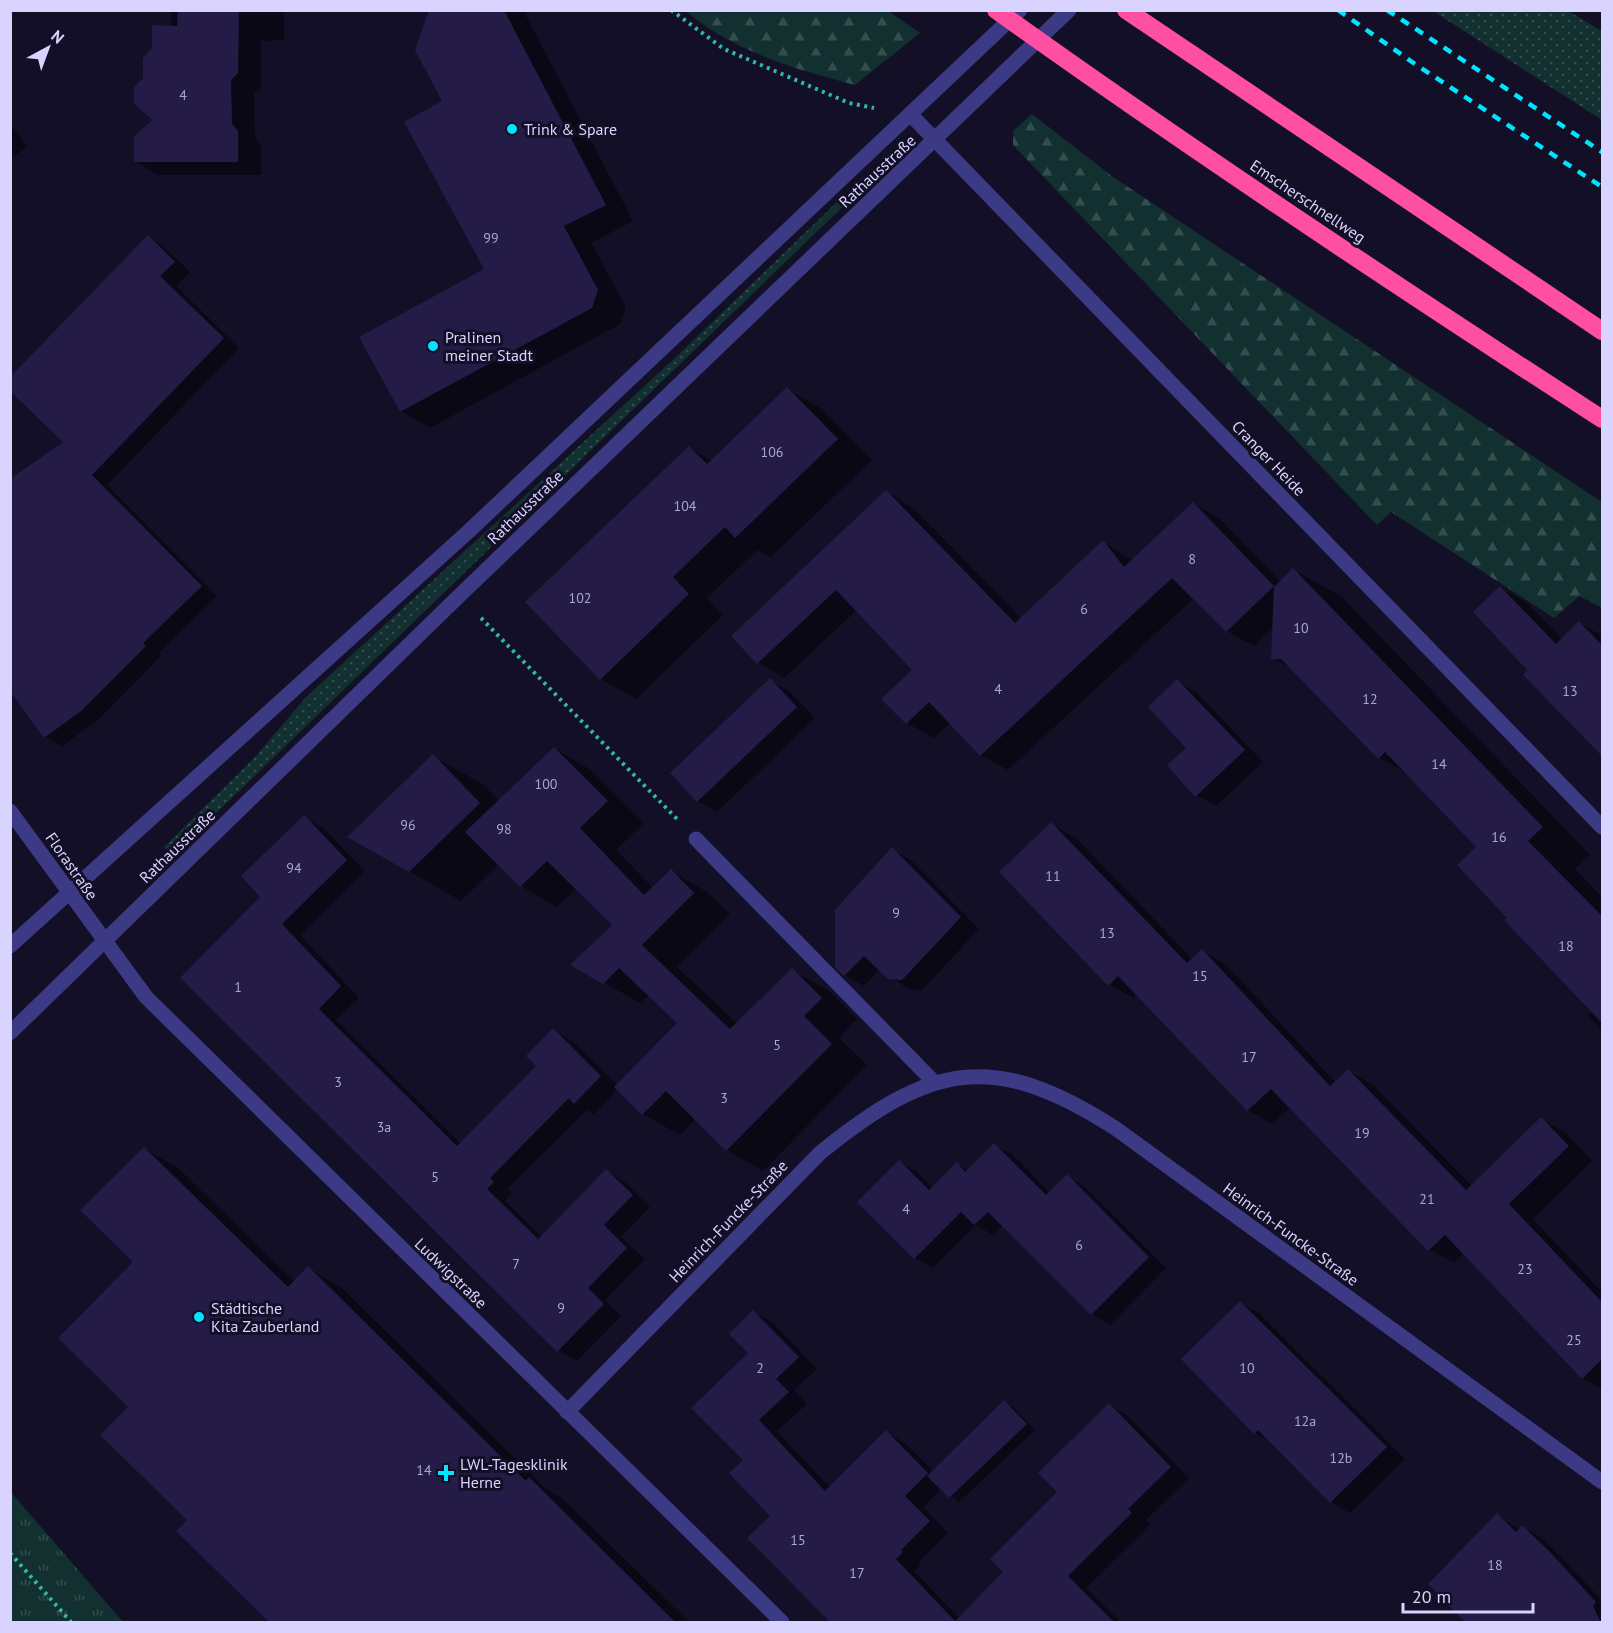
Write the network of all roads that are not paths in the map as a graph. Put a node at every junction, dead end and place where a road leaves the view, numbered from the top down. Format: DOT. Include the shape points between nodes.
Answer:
graph roads {
  1 [pos="996,10"];
  2 [pos="1020,10"];
  3 [pos="1069,10"];
  4 [pos="1130,13"];
  5 [pos="910,114"];
  6 [pos="936,140"];
  7 [pos="1602,331"];
  8 [pos="1602,419"];
  9 [pos="10,811"];
  10 [pos="1602,826"];
  11 [pos="696,839"];
  12 [pos="69,893"];
  13 [pos="103,941"];
  14 [pos="10,946"];
  15 [pos="10,1033"];
  16 [pos="934,1082"];
  17 [pos="567,1412"];
  18 [pos="1602,1482"];
  19 [pos="782,1623"];
  1 -- 8 [label="highway, Emscherschnellweg" via="1078,70"];
  2 -- 5 [label="street, Rathausstraße"];
  3 -- 6 [label="street, Rathausstraße"];
  4 -- 7 [label="highway"];
  5 -- 6 [label="street, Cranger Heide"];
  5 -- 12 [label="street, Rathausstraße" via="469,531"];
  6 -- 10 [label="street, Cranger Heide"];
  6 -- 13 [label="street, Rathausstraße"];
  9 -- 12 [label="street, Florastraße"];
  11 -- 16 [label="street"];
  12 -- 13 [label="street, Florastraße"];
  12 -- 14 [label="street, Rathausstraße"];
  13 -- 15 [label="street, Rathausstraße"];
  13 -- 17 [label="street, Ludwigstraße" via="146,998"];
  16 -- 17 [label="street, Heinrich-Funcke-Straße" via="895,1098 820,1153"];
  16 -- 18 [label="street, Heinrich-Funcke-Straße" via="954,1077 999,1077 1048,1090 1080,1106 1188,1180"];
  17 -- 19 [label="street, Ludwigstraße"];
}
